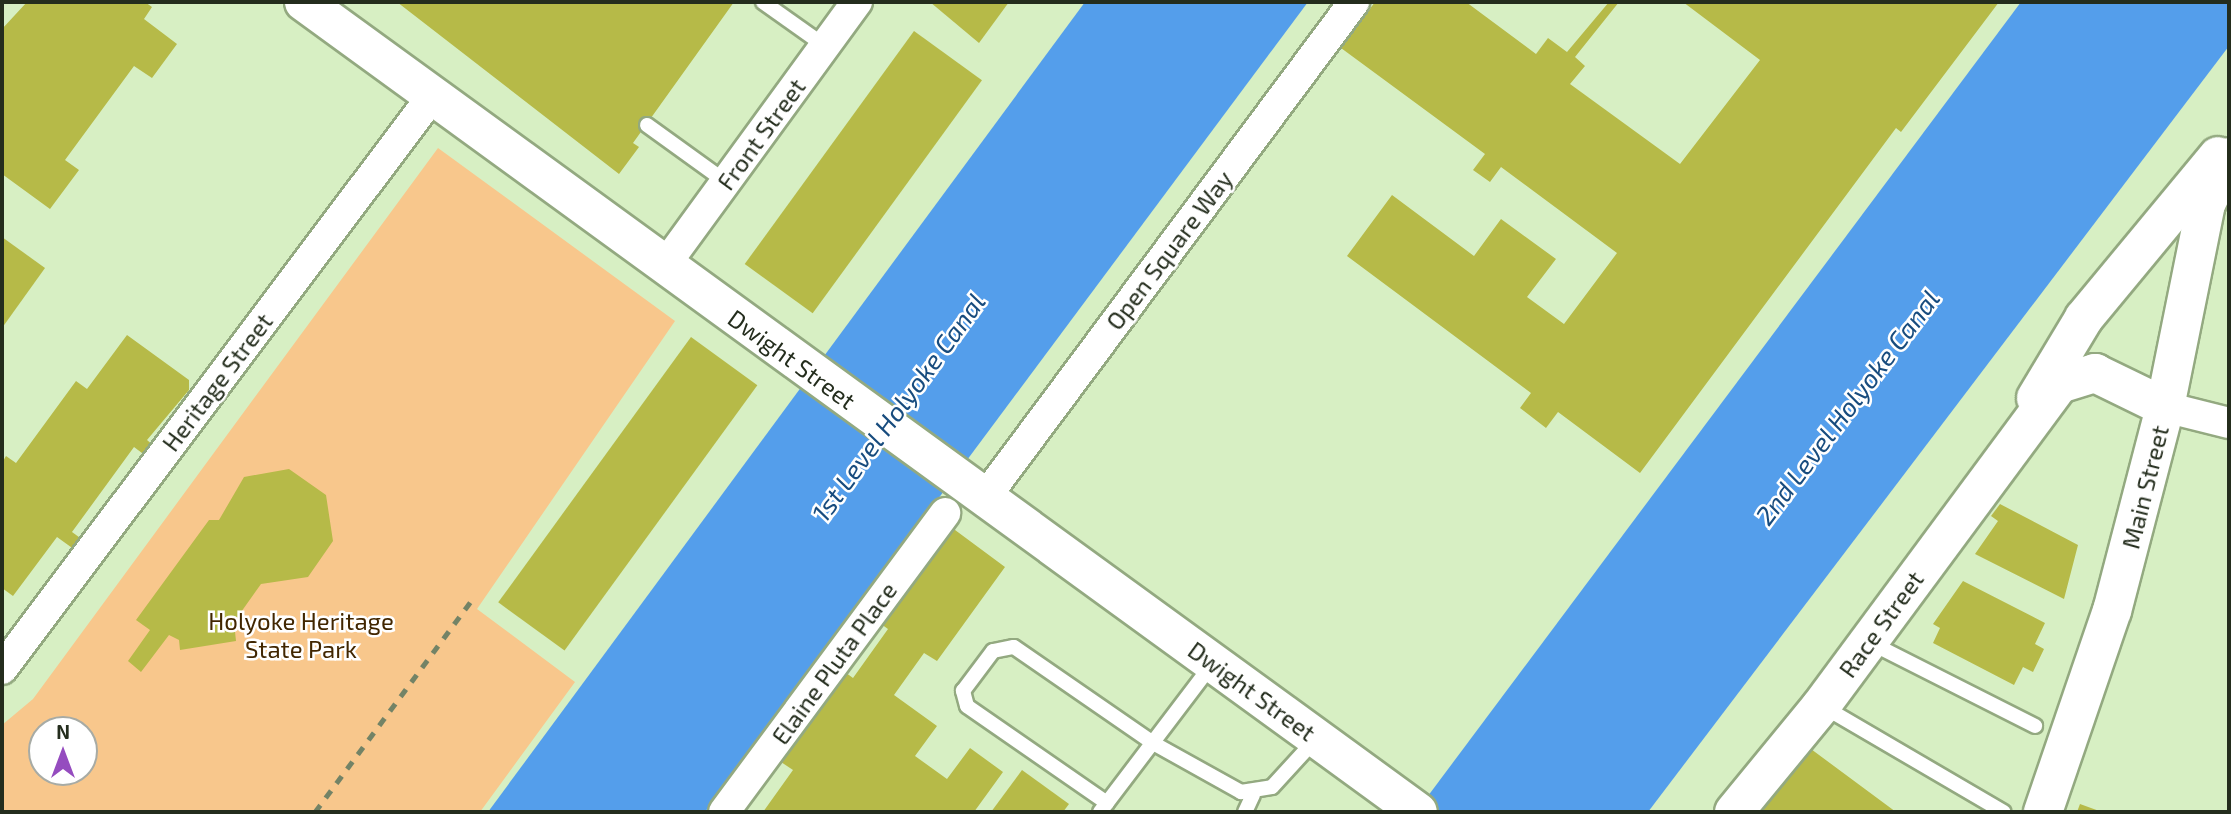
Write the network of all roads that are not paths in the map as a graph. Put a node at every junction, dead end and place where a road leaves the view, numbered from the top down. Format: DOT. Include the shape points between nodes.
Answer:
graph roads {
  1 [pos="304,2"];
  2 [pos="763,2"];
  3 [pos="858,2"];
  4 [pos="1354,2"];
  5 [pos="825,46"];
  6 [pos="433,95"];
  7 [pos="647,125"];
  8 [pos="2229,145"];
  9 [pos="2229,157"];
  10 [pos="726,182"];
  11 [pos="665,265"];
  12 [pos="2165,407"];
  13 [pos="2229,423"];
  14 [pos="2020,429"];
  15 [pos="966,500"];
  16 [pos="1868,642"];
  17 [pos="4,661"];
  18 [pos="1213,663"];
  19 [pos="1821,706"];
  20 [pos="2035,726"];
  21 [pos="1316,738"];
  22 [pos="1153,743"];
  23 [pos="1253,795"];
  24 [pos="1409,806"];
  25 [pos="1103,807"];
  26 [pos="723,812"];
  27 [pos="1245,812"];
  28 [pos="1734,812"];
  29 [pos="2004,812"];
  30 [pos="2043,812"];
  1 -- 6 [label="street, Dwight Street"];
  2 -- 5 [label="lane"];
  3 -- 5 [label="street, Front Street"];
  4 -- 15 [label="street, Open Square Way"];
  5 -- 10 [label="street, Front Street"];
  6 -- 11 [label="street, Dwight Street"];
  6 -- 17 [label="street, Heritage Street"];
  7 -- 10 [label="lane"];
  8 -- 14 [label="street, Race Street" via="2084,318"];
  9 -- 12 [label="street, Main Street" via="2206,204"];
  10 -- 11 [label="street, Front Street"];
  11 -- 15 [label="street, Dwight Street" via="803,367"];
  12 -- 13 [label="street"];
  12 -- 14 [label="street, Race Street" via="2116,379 2077,374 2059,384"];
  12 -- 30 [label="street, Main Street" via="2112,611"];
  14 -- 16 [label="street, Race Street"];
  15 -- 18 [label="street, Dwight Street"];
  15 -- 26 [label="street, Elaine Pluta Place"];
  16 -- 19 [label="street, Race Street"];
  16 -- 20 [label="lane"];
  18 -- 21 [label="street, Dwight Street"];
  18 -- 22 [label="lane"];
  19 -- 28 [label="street, Race Street"];
  19 -- 29 [label="lane"];
  21 -- 23 [label="lane" via="1272,787"];
  21 -- 24 [label="street, Dwight Street"];
  22 -- 23 [label="lane"];
  22 -- 25 [label="lane"];
  22 -- 25 [label="lane" via="1014,646 993,651 962,691 968,706"];
  23 -- 27 [label="lane"];
}
